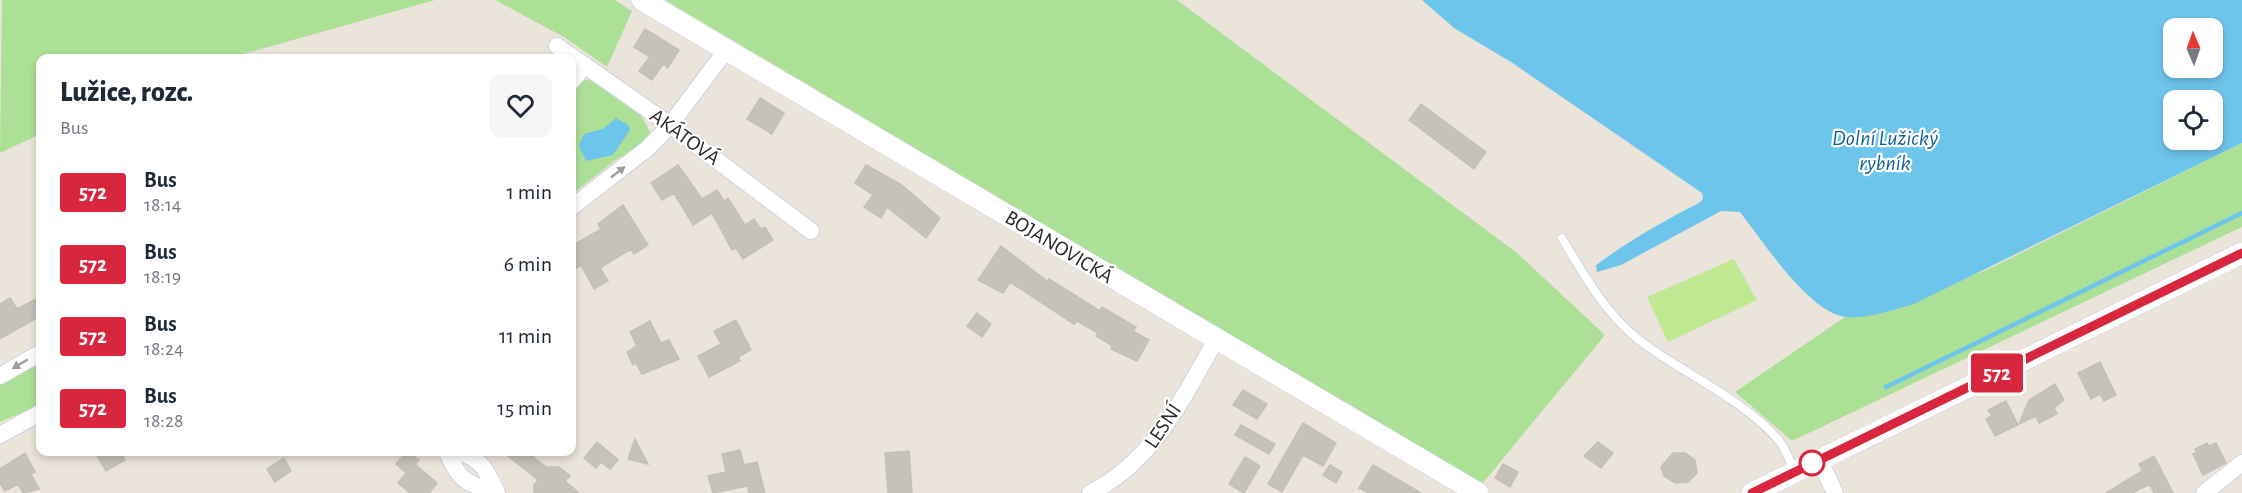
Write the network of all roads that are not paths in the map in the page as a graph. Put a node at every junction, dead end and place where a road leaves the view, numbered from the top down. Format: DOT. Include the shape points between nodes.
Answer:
graph roads {
  1 [pos="642,0"];
  2 [pos="558,45"];
  3 [pos="727,49"];
  4 [pos="570,54"];
  5 [pos="576,58"];
  6 [pos="585,65"];
  7 [pos="576,76"];
  8 [pos="670,125"];
  9 [pos="576,204"];
  10 [pos="811,231"];
  11 [pos="1562,238"];
  12 [pos="2242,253"];
  13 [pos="1216,340"];
  14 [pos="36,355"];
  15 [pos="0,376"];
  16 [pos="36,415"];
  17 [pos="0,435"];
  18 [pos="449,456"];
  19 [pos="473,456"];
  20 [pos="1819,459"];
  21 [pos="2242,463"];
  22 [pos="1794,472"];
  23 [pos="496,493"];
  24 [pos="1090,493"];
  25 [pos="1478,493"];
  26 [pos="1752,493"];
  27 [pos="1835,493"];
  28 [pos="2204,493"];
  1 -- 3 [label="street, BOJANOVICKÁ"];
  2 -- 4 [label="street, AKÁTOVÁ"];
  3 -- 8 [label="street"];
  3 -- 13 [label="street, BOJANOVICKÁ"];
  5 -- 6 [label="street, AKÁTOVÁ"];
  6 -- 7 [label="street"];
  6 -- 8 [label="street, AKÁTOVÁ"];
  9 -- 8 [label="street, one-way" via="648,148"];
  8 -- 10 [label="street, AKÁTOVÁ"];
  11 -- 22 [label="lane" via="1595,291 1631,333 1774,434"];
  12 -- 20 [label="street"];
  13 -- 24 [label="street, LESNÍ" via="1166,426 1144,455 1126,472"];
  13 -- 25 [label="street, BOJANOVICKÁ"];
  14 -- 15 [label="street, one-way"];
  16 -- 17 [label="street"];
  18 -- 23 [label="street" via="459,477 472,486"];
  19 -- 23 [label="street" via="481,462"];
  20 -- 22 [label="street"];
  20 -- 27 [label="street"];
  21 -- 28 [label="street"];
  22 -- 26 [label="street"];
}
